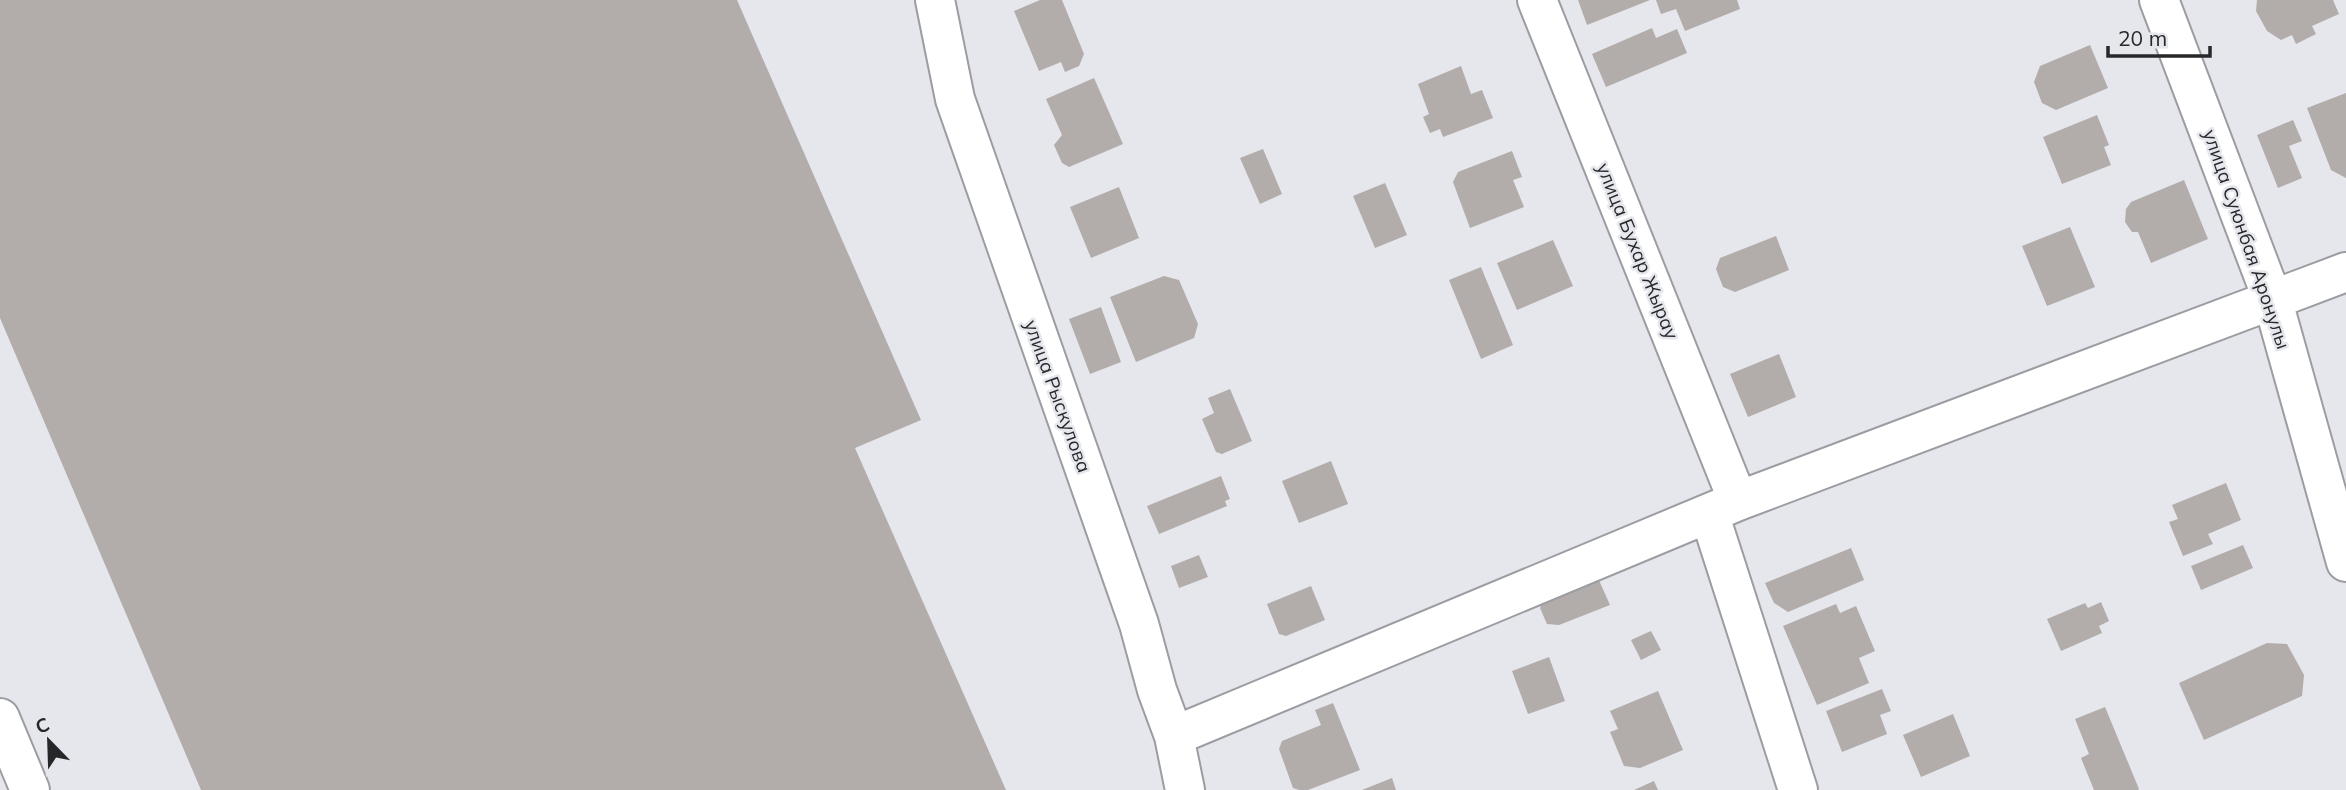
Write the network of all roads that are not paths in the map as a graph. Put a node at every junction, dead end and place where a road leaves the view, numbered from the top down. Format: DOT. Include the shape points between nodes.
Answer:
graph roads {
  1 [pos="935,0"];
  2 [pos="1537,0"];
  3 [pos="2159,0"];
  4 [pos="2346,272"];
  5 [pos="2272,299"];
  6 [pos="1724,507"];
  7 [pos="2346,562"];
  8 [pos="0,718"];
  9 [pos="1174,736"];
  10 [pos="30,790"];
  11 [pos="1185,790"];
  12 [pos="1798,790"];
  1 -- 9 [label="street, улица Рыскулова" via="955,99"];
  2 -- 6 [label="street, улица Бухар Жырау"];
  3 -- 5 [label="street, улица Суюнбая Аронулы"];
  4 -- 5 [label="street"];
  5 -- 6 [label="street"];
  5 -- 7 [label="street, улица Суюнбая Аронулы"];
  6 -- 9 [label="street"];
  6 -- 12 [label="street, улица Бухар Жырау"];
  8 -- 10 [label="street"];
  9 -- 11 [label="street, улица Рыскулова"];
}
